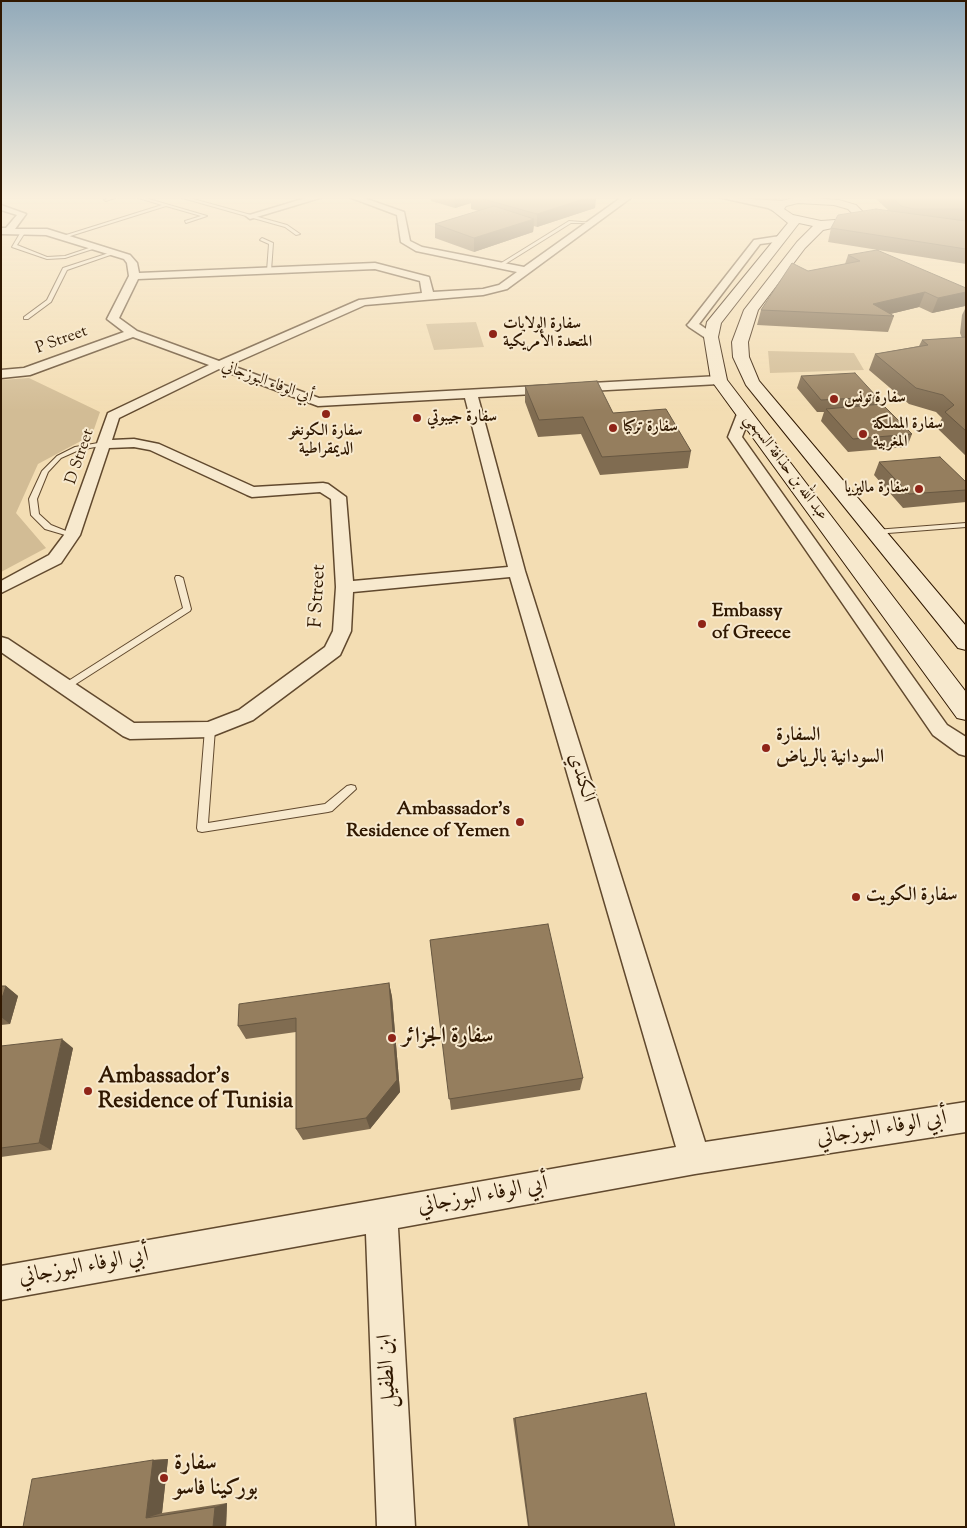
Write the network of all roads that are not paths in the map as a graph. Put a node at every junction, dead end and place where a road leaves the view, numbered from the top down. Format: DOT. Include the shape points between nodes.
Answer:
graph roads {
  1 [pos="67,268"];
  2 [pos="133,268"];
  3 [pos="326,268"];
  4 [pos="383,268"];
  5 [pos="515,268"];
  6 [pos="531,268"];
  7 [pos="757,268"];
  8 [pos="783,268"];
  9 [pos="269,271"];
  10 [pos="527,271"];
  11 [pos="134,276"];
  12 [pos="428,296"];
  13 [pos="26,318"];
  14 [pos="133,332"];
  15 [pos="219,365"];
  16 [pos="1,374"];
  17 [pos="719,380"];
  18 [pos="471,394"];
  19 [pos="744,414"];
  20 [pos="104,444"];
  21 [pos="966,525"];
  22 [pos="875,532"];
  23 [pos="72,535"];
  24 [pos="517,571"];
  25 [pos="179,578"];
  26 [pos="344,586"];
  27 [pos="1,588"];
  28 [pos="966,642"];
  29 [pos="1,643"];
  30 [pos="64,687"];
  31 [pos="966,711"];
  32 [pos="210,729"];
  33 [pos="966,748"];
  34 [pos="351,789"];
  35 [pos="966,1116"];
  36 [pos="695,1159"];
  37 [pos="381,1216"];
  38 [pos="1,1283"];
  39 [pos="396,1527"];
  1 -- 13 [label="lane" via="50,301"];
  2 -- 11 [label="street"];
  3 -- 9 [label="street"];
  4 -- 12 [label="street" via="425,279"];
  5 -- 10 [label="street"];
  6 -- 10 [label="street, D Street"];
  7 -- 17 [label="street, عبد الله بن حذافة السهمي" via="714,322 711,337"];
  8 -- 22 [label="street, عبد الله بن حذافة السهمي" via="751,310 740,342 741,357 752,382"];
  9 -- 11 [label="street"];
  10 -- 12 [label="street, D Street" via="503,287 483,292"];
  11 -- 14 [label="street, أبي الوفاء البوزجاني" via="113,319"];
  12 -- 15 [label="street, D Street" via="363,302"];
  14 -- 15 [label="street, أبي الوفاء البوزجاني"];
  14 -- 16 [label="street, P Street" via="26,372"];
  15 -- 18 [label="street, أبي الوفاء البوزجاني" via="318,402"];
  15 -- 20 [label="street, D Street" via="113,416"];
  17 -- 18 [label="street, أبي الوفاء البوزجاني"];
  17 -- 19 [label="street, عبد الله بن حذافة السهمي"];
  18 -- 24 [label="street, الكندي"];
  19 -- 31 [label="street, عبد الله بن حذافة السهمي"];
  19 -- 33 [label="street" via="735,437 940,730"];
  20 -- 23 [label="street, D Street"];
  20 -- 23 [label="lane" via="76,448 59,457 45,471 33,499 35,515 48,527"];
  20 -- 26 [label="street, F Street" via="134,443 154,447 252,492 323,487 338,497"];
  21 -- 22 [label="lane"];
  22 -- 28 [label="street, عبد الله بن حذافة السهمي"];
  23 -- 27 [label="street, D Street" via="55,559"];
  24 -- 26 [label="street"];
  24 -- 36 [label="street, الكندي"];
  25 -- 30 [label="lane" via="188,609"];
  26 -- 32 [label="street, F Street" via="342,632 333,651 246,715"];
  29 -- 30 [label="street, F Street"];
  30 -- 32 [label="street, F Street" via="130,731"];
  32 -- 34 [label="lane" via="202,828 328,808"];
  35 -- 36 [label="street, أبي الوفاء البوزجاني"];
  36 -- 37 [label="street, أبي الوفاء البوزجاني"];
  37 -- 38 [label="street, أبي الوفاء البوزجاني"];
  37 -- 39 [label="street, ابن الطفيل"];
}
